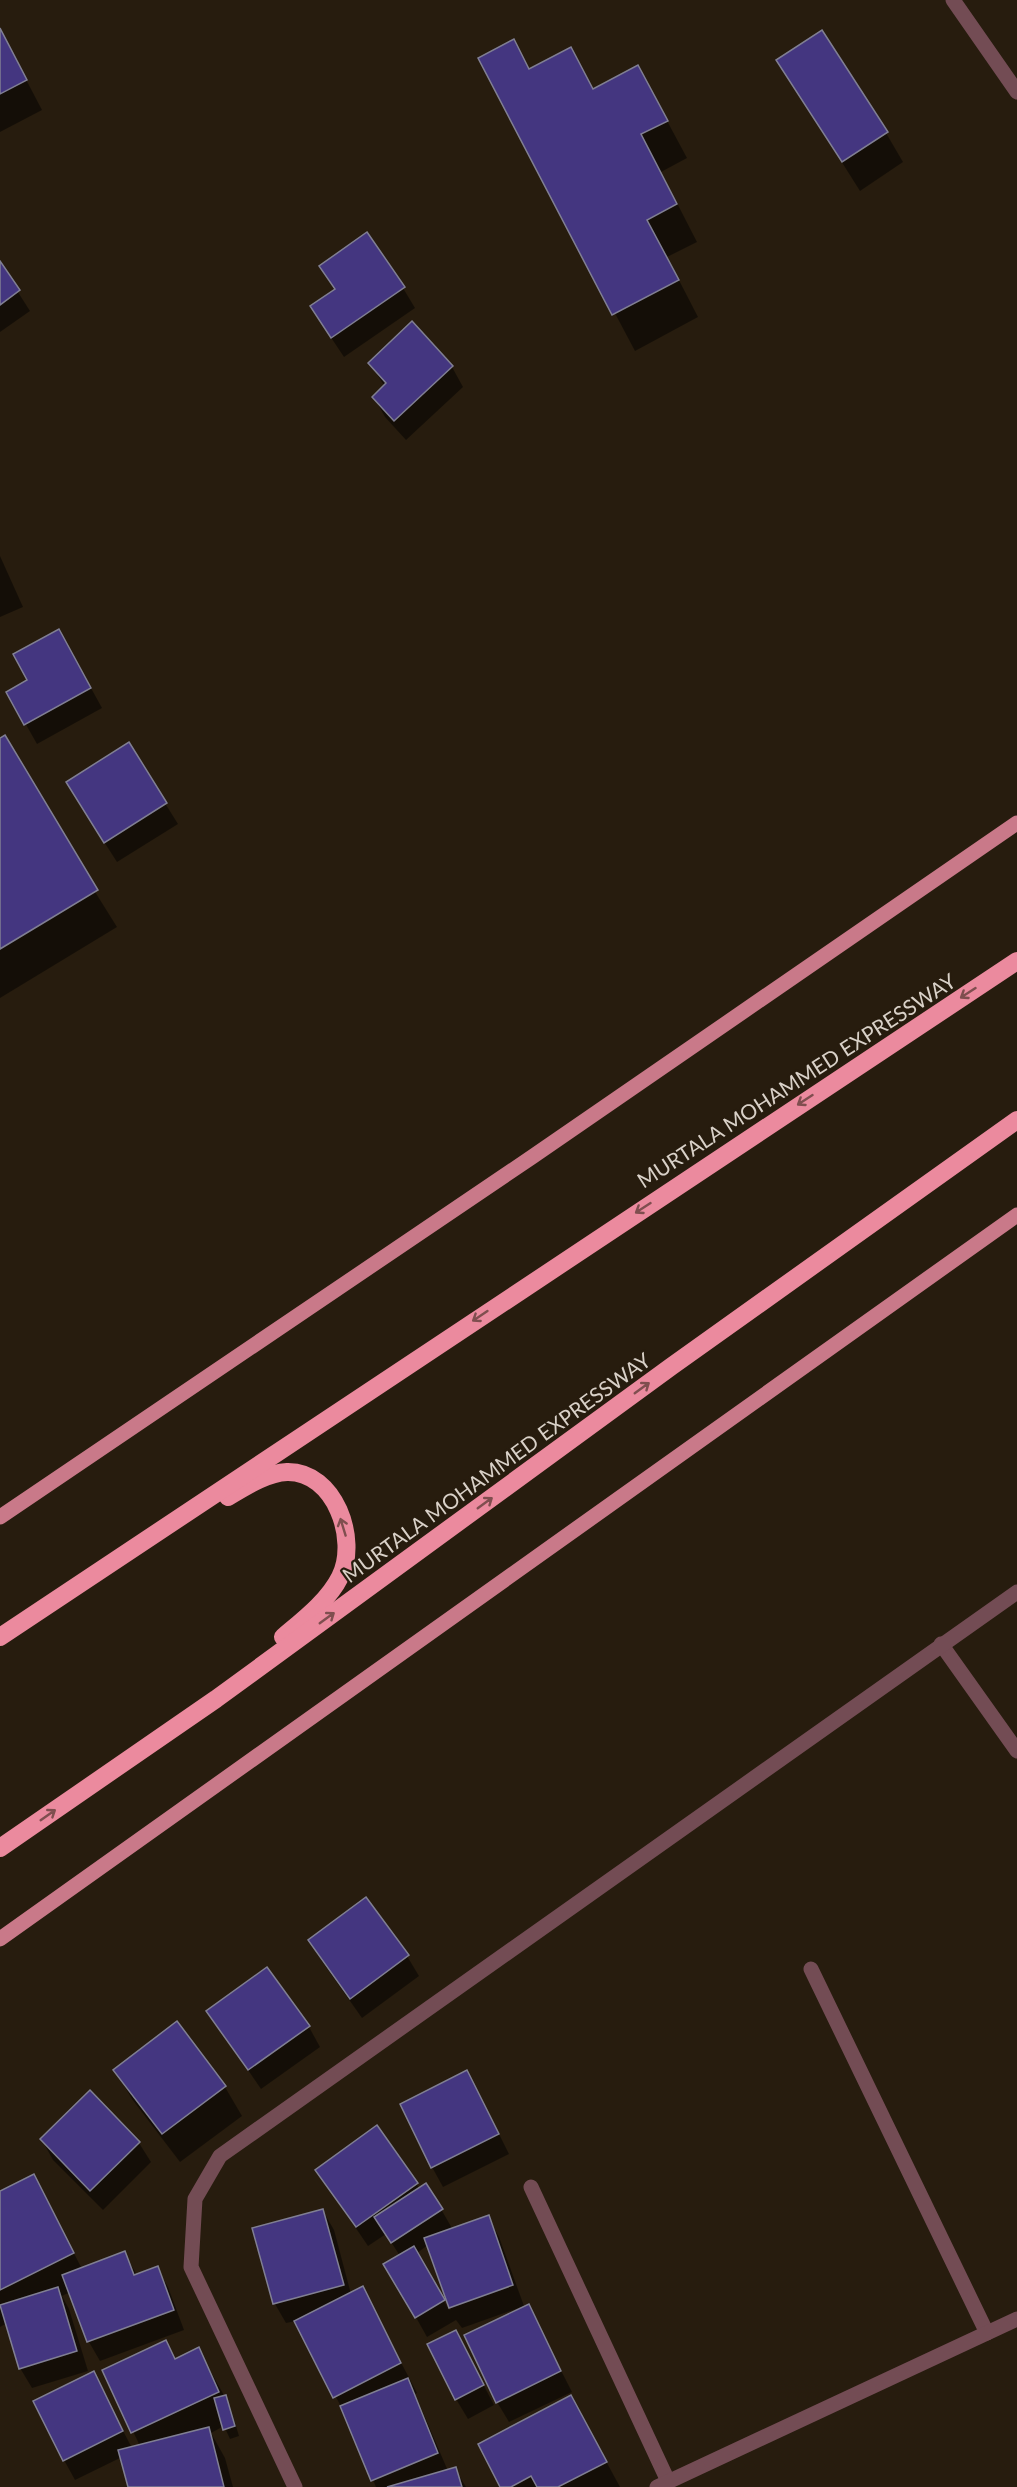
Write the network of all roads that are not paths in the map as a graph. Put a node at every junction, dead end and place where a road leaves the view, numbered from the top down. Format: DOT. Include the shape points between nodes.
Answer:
graph roads {
  1 [pos="953,0"];
  2 [pos="1017,92"];
  3 [pos="1017,824"];
  4 [pos="1017,961"];
  5 [pos="1017,1120"];
  6 [pos="1017,1215"];
  7 [pos="0,1517"];
  8 [pos="140,1543"];
  9 [pos="1017,1592"];
  10 [pos="0,1637"];
  11 [pos="941,1644"];
  12 [pos="216,1699"];
  13 [pos="1017,1751"];
  14 [pos="0,1848"];
  15 [pos="0,1939"];
  16 [pos="811,1970"];
  17 [pos="531,2187"];
  18 [pos="1017,2319"];
  19 [pos="987,2333"];
  20 [pos="662,2484"];
  21 [pos="295,2487"];
  1 -- 2 [label="street"];
  3 -- 7 [label="main road"];
  4 -- 8 [label="highway, MURTALA MOHAMMED EXPRESSWAY, one-way"];
  12 -- 5 [label="highway, MURTALA MOHAMMED EXPRESSWAY, one-way"];
  6 -- 15 [label="main road"];
  8 -- 10 [label="highway, MURTALA MOHAMMED EXPRESSWAY"];
  12 -- 8 [label="highway, one-way" via="314,1609 340,1578 347,1554 346,1531 335,1506 323,1487 304,1474 286,1472 263,1478"];
  9 -- 11 [label="street"];
  11 -- 13 [label="street"];
  11 -- 21 [label="street" via="220,2156 195,2199 191,2267"];
  14 -- 12 [label="highway, MURTALA MOHAMMED EXPRESSWAY, one-way"];
  16 -- 19 [label="street"];
  17 -- 20 [label="street"];
  18 -- 19 [label="street"];
  19 -- 20 [label="street"];
}
